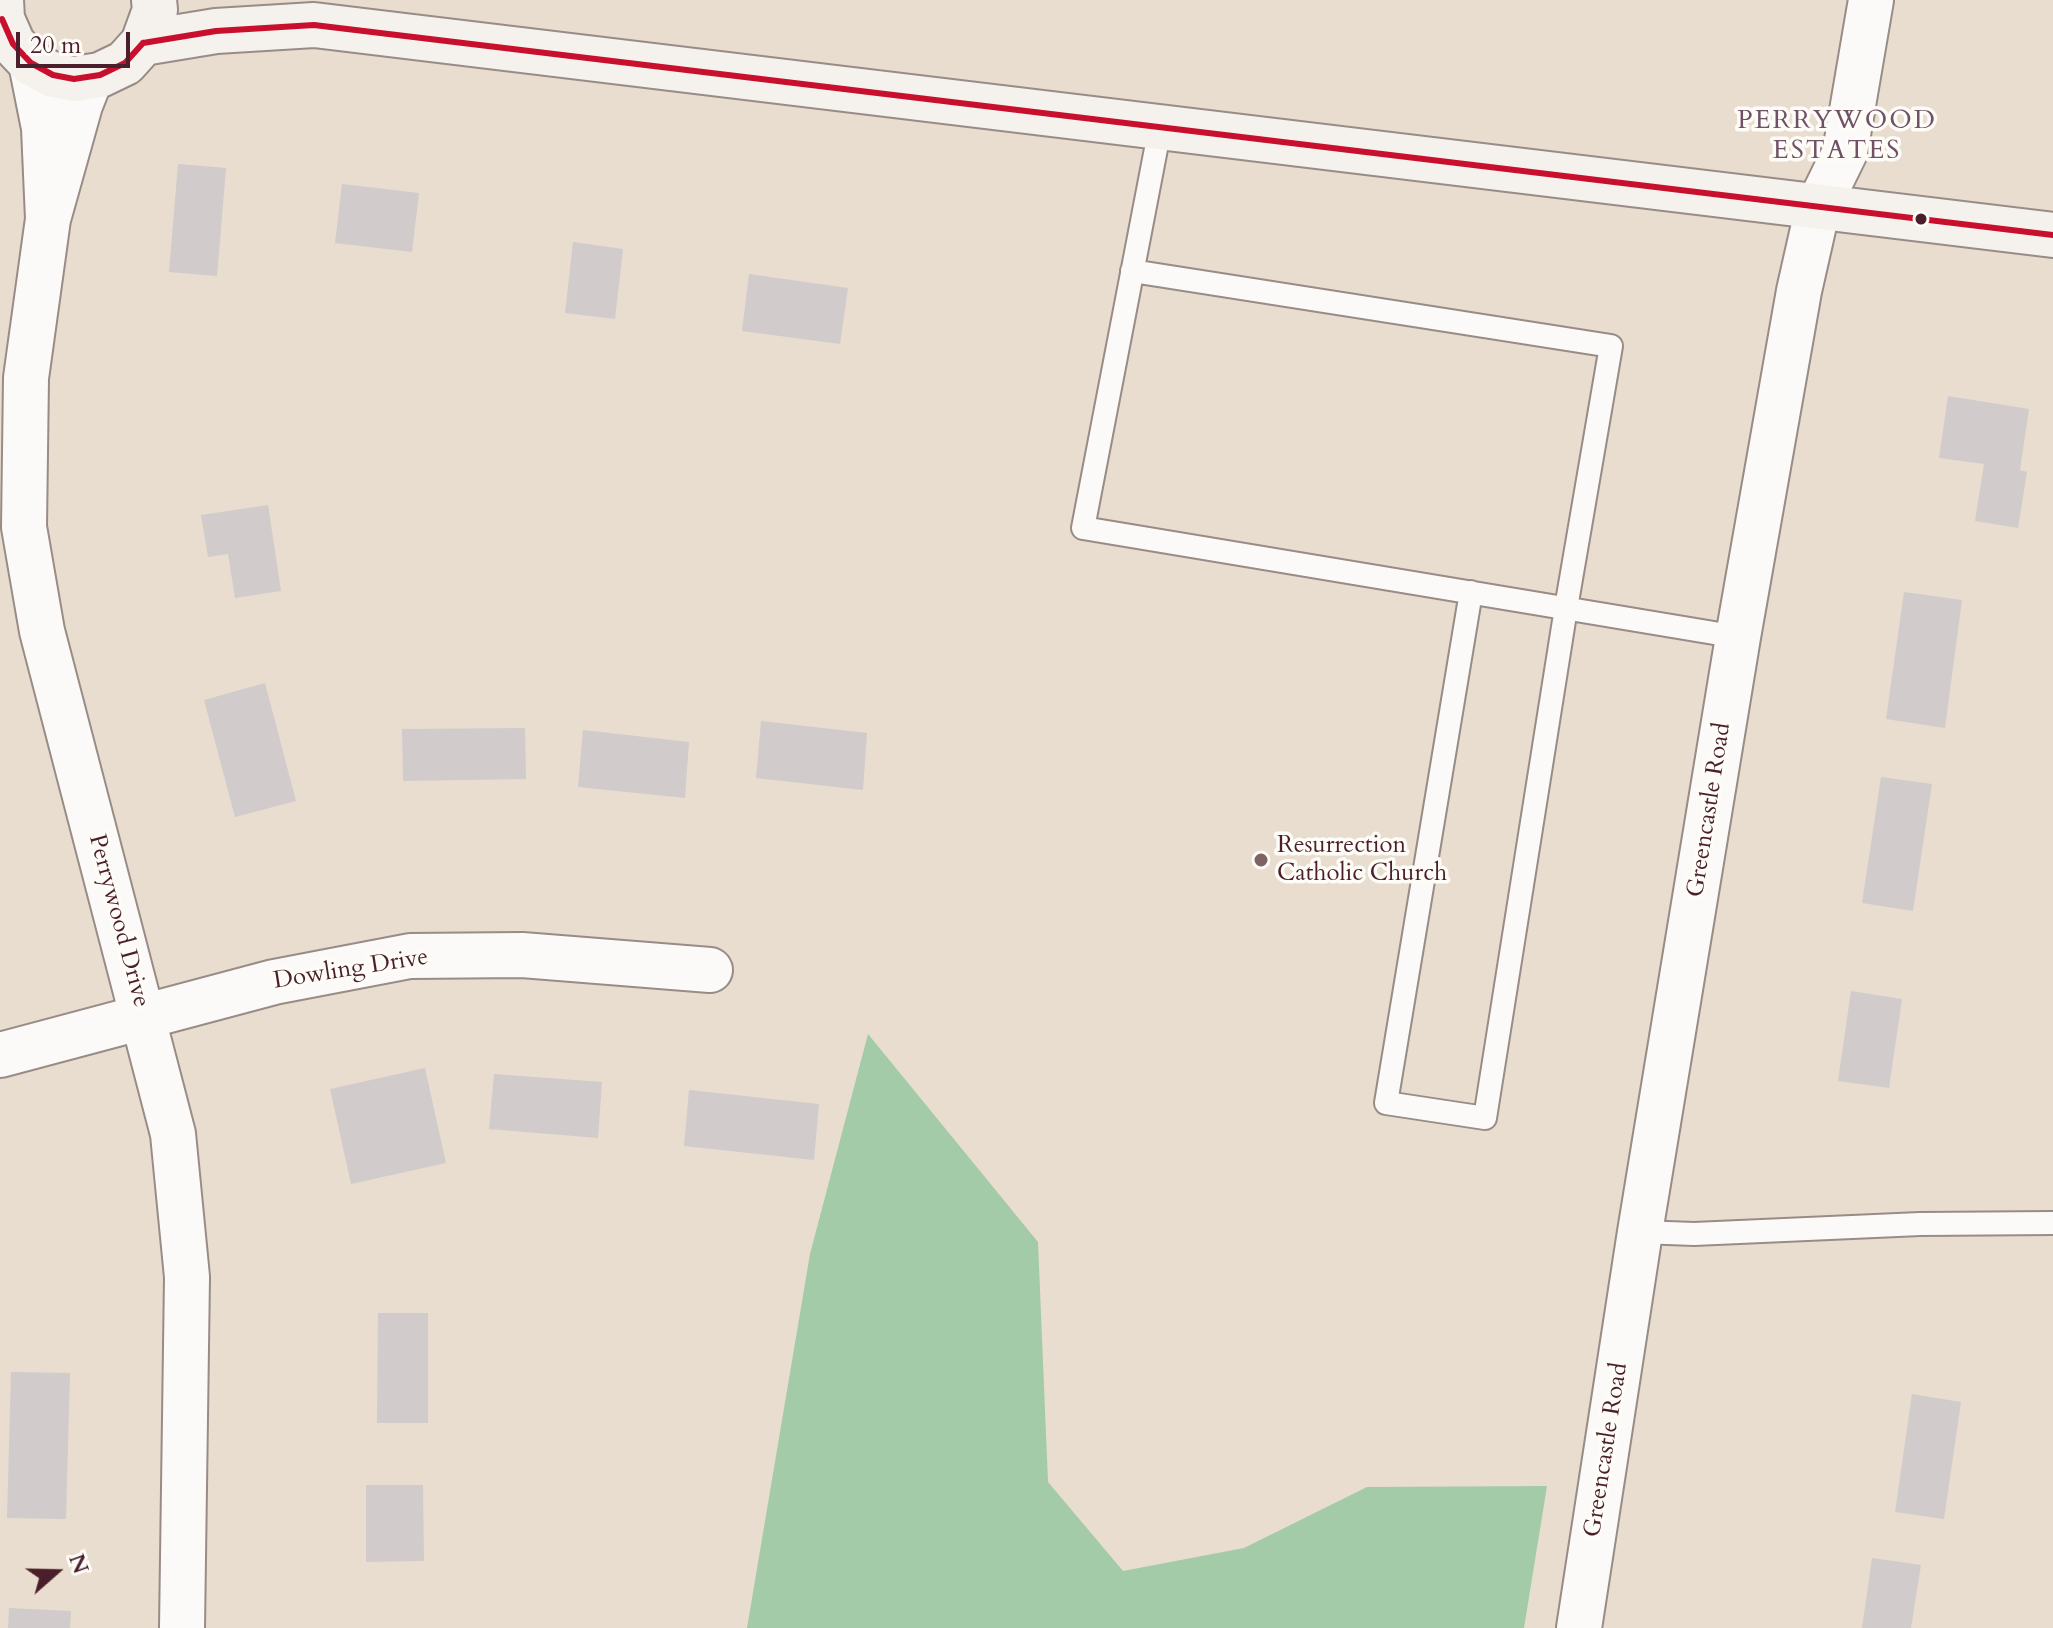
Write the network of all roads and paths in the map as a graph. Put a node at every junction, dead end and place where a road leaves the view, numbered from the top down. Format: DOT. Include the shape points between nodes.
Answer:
graph roads {
  1 [pos="154,0"];
  2 [pos="234,0"];
  3 [pos="1871,0"];
  4 [pos="1,13"];
  5 [pos="314,25"];
  6 [pos="143,43"];
  7 [pos="31,63"];
  8 [pos="91,77"];
  9 [pos="1160,128"];
  10 [pos="1818,207"];
  11 [pos="48,219"];
  12 [pos="2053,235"];
  13 [pos="1132,271"];
  14 [pos="1471,592"];
  15 [pos="1566,608"];
  16 [pos="1738,637"];
  17 [pos="710,970"];
  18 [pos="143,1017"];
  19 [pos="0,1055"];
  20 [pos="2053,1223"];
  21 [pos="1640,1232"];
  22 [pos="182,1628"];
  23 [pos="1579,1628"];
  1 -- 6 [label="main road"];
  2 -- 5 [label="main road"];
  3 -- 10 [label="street, Greencastle Road" via="1845,152"];
  4 -- 7 [label="main road" via="13,44"];
  5 -- 6 [label="main road" via="216,31"];
  5 -- 9 [label="main road"];
  6 -- 8 [label="main road" via="125,63"];
  7 -- 8 [label="main road" via="53,75"];
  7 -- 11 [label="street, Perrywood Drive" via="44,128"];
  8 -- 11 [label="street, Perrywood Drive"];
  9 -- 10 [label="main road"];
  9 -- 13 [label="lane"];
  10 -- 12 [label="main road"];
  10 -- 16 [label="street, Greencastle Road"];
  11 -- 18 [label="street, Perrywood Drive" via="26,378 24,527 42,631"];
  13 -- 14 [label="lane" via="1083,528"];
  13 -- 15 [label="lane" via="1611,346"];
  14 -- 15 [label="lane"];
  14 -- 15 [label="lane" via="1386,1103 1485,1118"];
  15 -- 16 [label="lane"];
  16 -- 21 [label="street, Greencastle Road"];
  17 -- 18 [label="street, Dowling Drive" via="522,955 410,956 274,982"];
  18 -- 19 [label="street, Dowling Drive"];
  18 -- 22 [label="street, Perrywood Drive" via="173,1134 187,1277"];
  20 -- 21 [label="lane"];
  21 -- 23 [label="street, Greencastle Road"];
}
